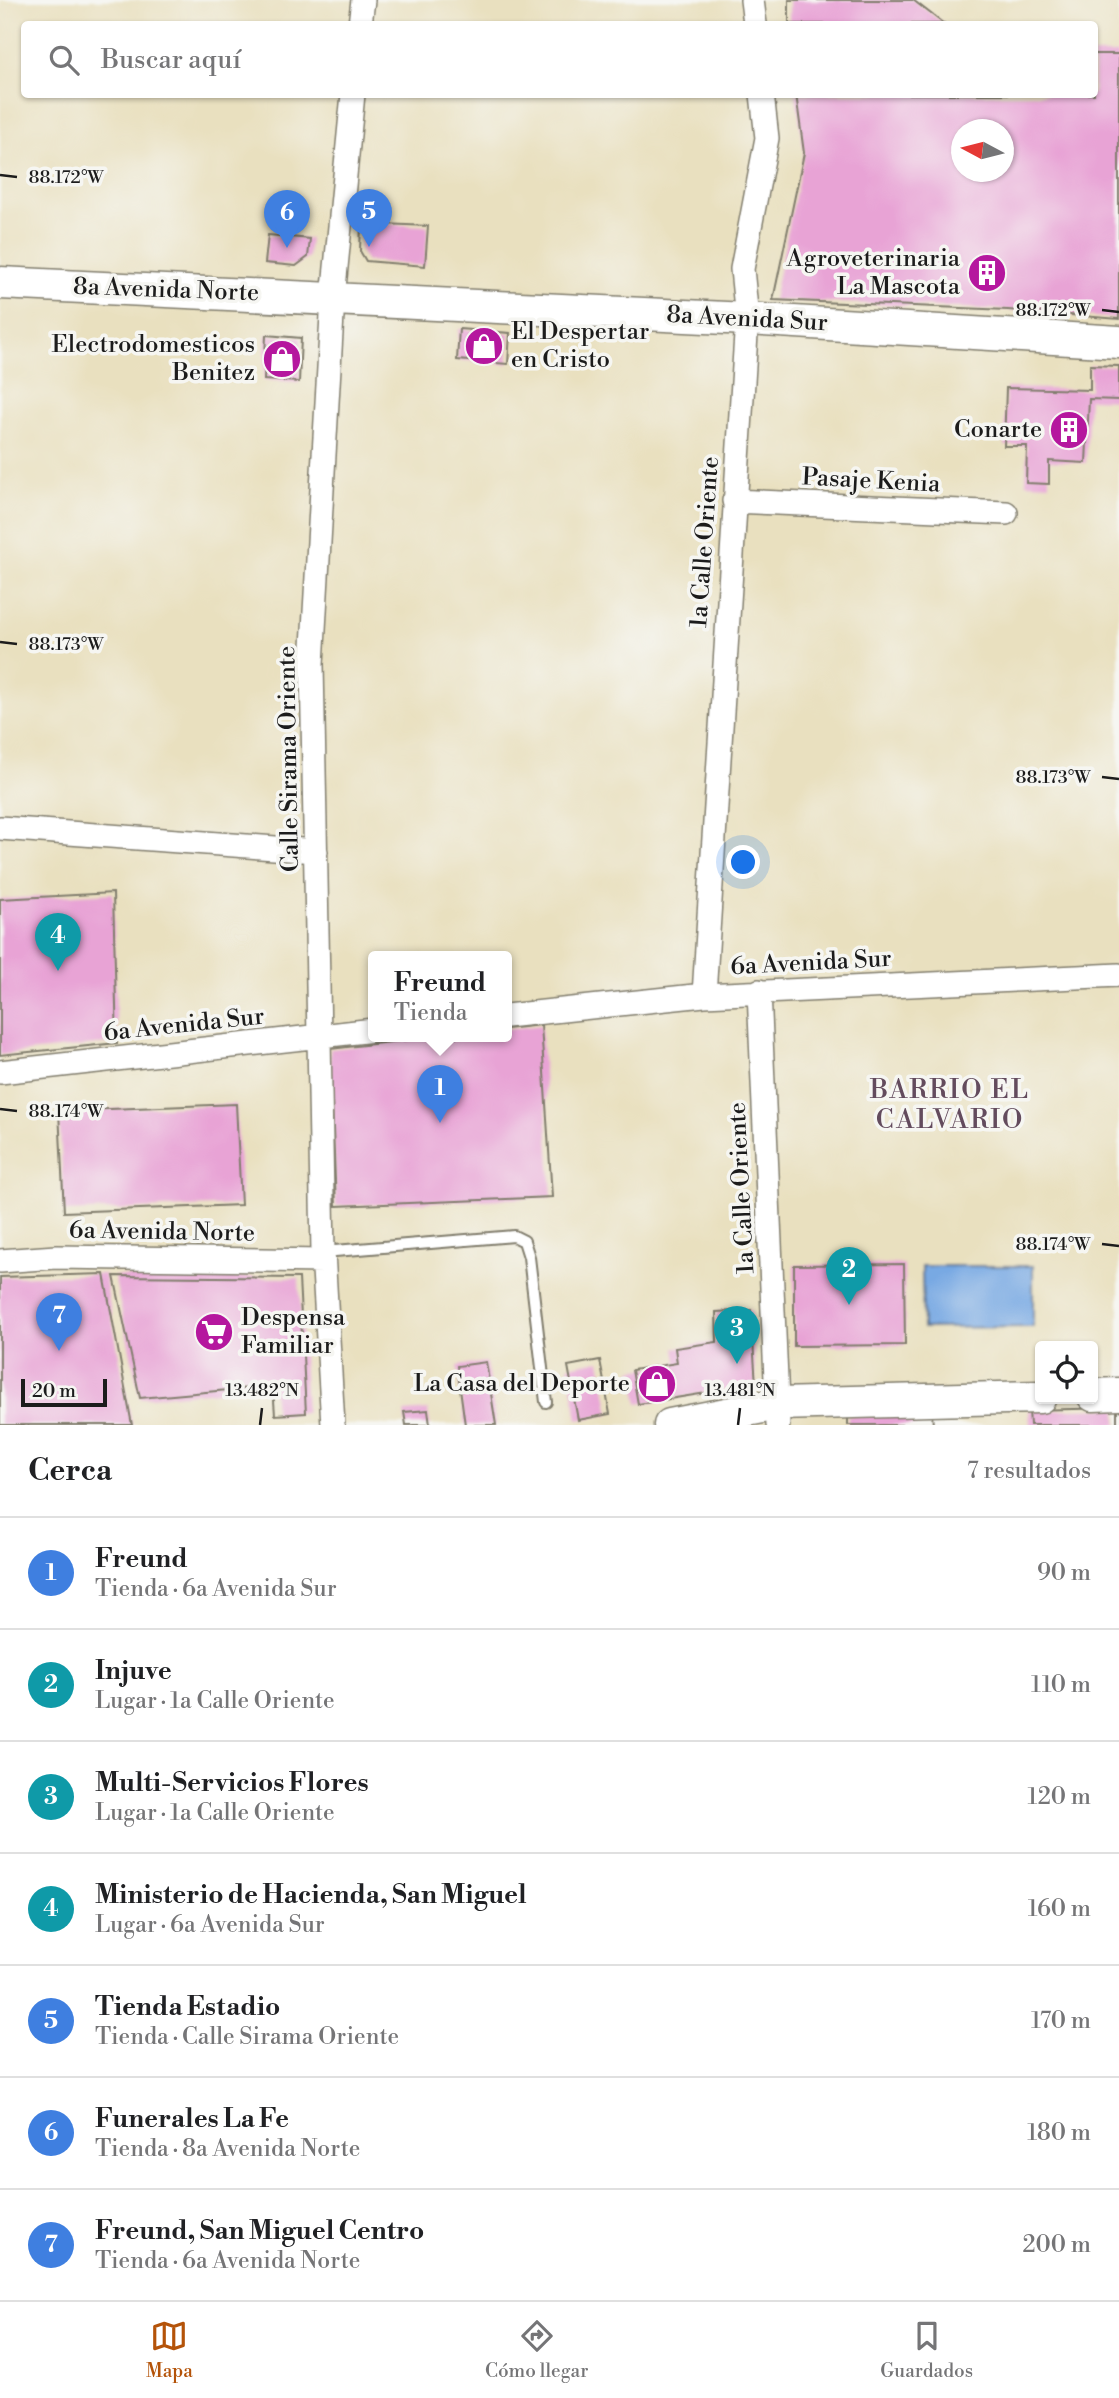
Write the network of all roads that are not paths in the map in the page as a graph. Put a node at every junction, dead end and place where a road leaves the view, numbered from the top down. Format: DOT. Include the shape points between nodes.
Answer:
graph roads {
  1 [pos="363,0"];
  2 [pos="752,0"];
  3 [pos="360,21"];
  4 [pos="755,21"];
  5 [pos="353,98"];
  6 [pos="762,98"];
  7 [pos="0,283"];
  8 [pos="333,298"];
  9 [pos="747,319"];
  10 [pos="1119,342"];
  11 [pos="734,501"];
  12 [pos="1006,513"];
  13 [pos="0,828"];
  14 [pos="317,851"];
  15 [pos="1119,975"];
  16 [pos="759,991"];
  17 [pos="704,995"];
  18 [pos="512,1015"];
  19 [pos="368,1031"];
  20 [pos="320,1036"];
  21 [pos="0,1072"];
  22 [pos="323,1257"];
  23 [pos="0,1261"];
  24 [pos="1119,1394"];
  25 [pos="1098,1395"];
  26 [pos="1035,1397"];
  27 [pos="546,1402"];
  28 [pos="778,1415"];
  29 [pos="333,1425"];
  30 [pos="670,1425"];
  1 -- 3 [label="street"];
  2 -- 4 [label="street"];
  5 -- 8 [label="street, Calle Sirama Oriente"];
  6 -- 9 [label="street, 1a Calle Oriente" via="767,138 742,268"];
  7 -- 8 [label="street, 8a Avenida Norte"];
  8 -- 9 [label="street, 8a Avenida Sur"];
  8 -- 14 [label="street, Calle Sirama Oriente" via="312,664"];
  9 -- 10 [label="street, 8a Avenida Sur"];
  9 -- 11 [label="street, 1a Calle Oriente"];
  11 -- 12 [label="street, Pasaje Kenia"];
  11 -- 17 [label="street, 1a Calle Oriente"];
  13 -- 14 [label="street"];
  14 -- 20 [label="street, Calle Sirama Oriente"];
  15 -- 16 [label="street, 6a Avenida Sur"];
  16 -- 17 [label="street, 6a Avenida Sur"];
  16 -- 28 [label="street, 1a Calle Oriente"];
  17 -- 18 [label="street, 6a Avenida Sur"];
  19 -- 20 [label="street, 6a Avenida Sur"];
  20 -- 21 [label="street, 6a Avenida Sur"];
  20 -- 22 [label="street, Calle Sirama Oriente"];
  22 -- 23 [label="street, 6a Avenida Norte"];
  22 -- 27 [label="lane" via="514,1236 524,1241"];
  22 -- 29 [label="street, Calle Sirama Oriente"];
  24 -- 25 [label="street"];
  26 -- 28 [label="street"];
  28 -- 30 [label="street"];
}
